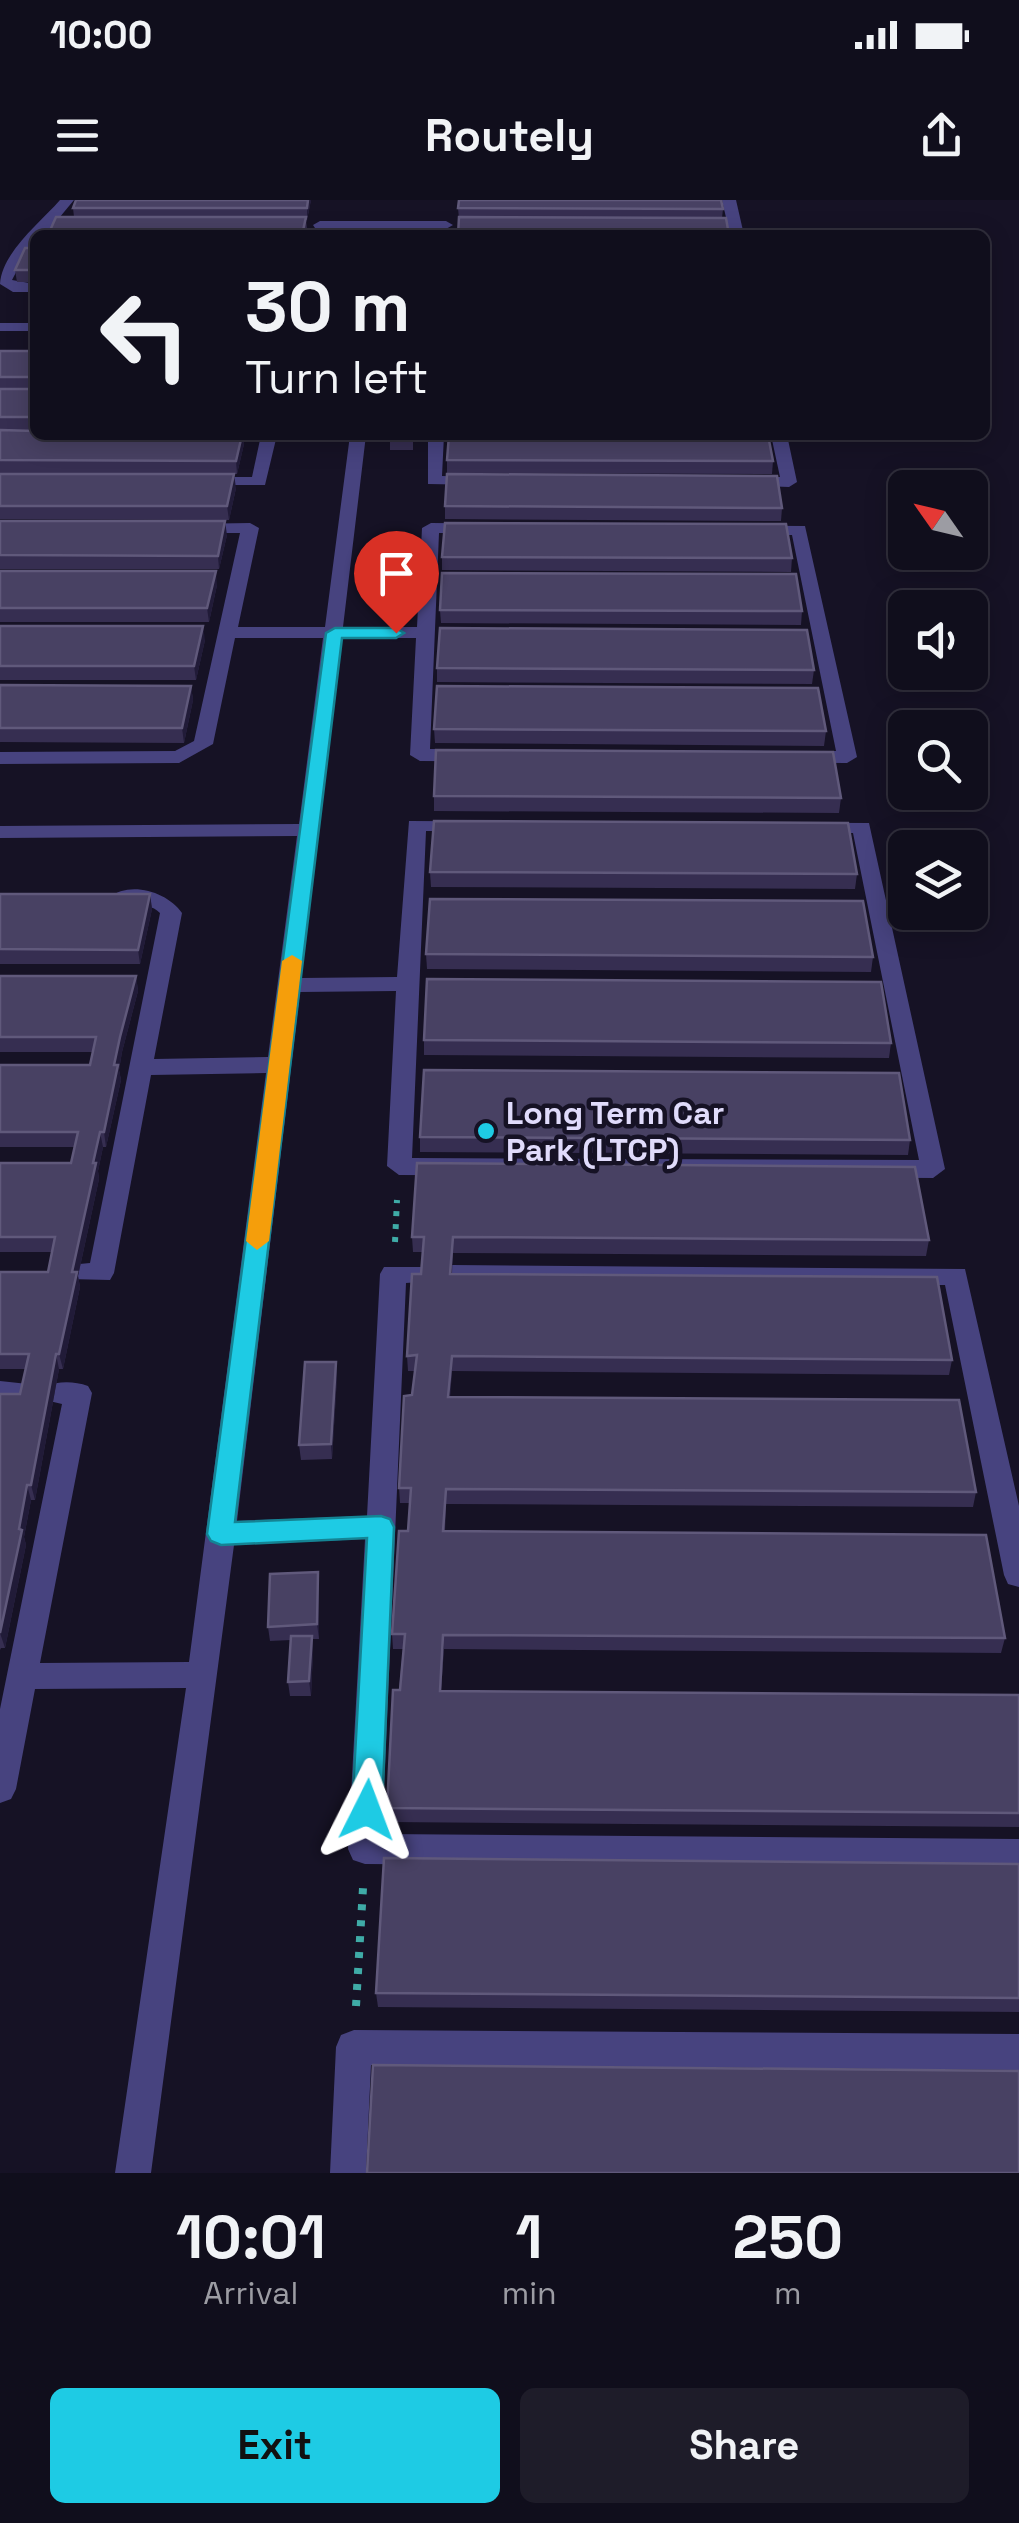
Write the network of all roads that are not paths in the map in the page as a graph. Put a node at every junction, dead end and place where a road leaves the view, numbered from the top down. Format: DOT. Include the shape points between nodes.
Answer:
graph roads {
  1 [pos="66,200"];
  2 [pos="730,200"];
  3 [pos="320,224"];
  4 [pos="447,224"];
  5 [pos="42,230"];
  6 [pos="379,230"];
  7 [pos="736,230"];
  8 [pos="30,243"];
  9 [pos="30,288"];
  10 [pos="0,326"];
  11 [pos="30,326"];
  12 [pos="268,440"];
  13 [pos="357,440"];
  14 [pos="436,440"];
  15 [pos="780,440"];
  16 [pos="180,482"];
  17 [pos="493,482"];
  18 [pos="730,482"];
  19 [pos="173,528"];
  20 [pos="228,632"];
  21 [pos="335,633"];
  22 [pos="426,633"];
  23 [pos="0,758"];
  24 [pos="308,830"];
  25 [pos="0,832"];
  26 [pos="90,898"];
  27 [pos="408,984"];
  28 [pos="289,986"];
  29 [pos="279,1066"];
  30 [pos="141,1067"];
  31 [pos="78,1272"];
  32 [pos="408,1274"];
  33 [pos="452,1274"];
  34 [pos="27,1392"];
  35 [pos="381,1527"];
  36 [pos="221,1534"];
  37 [pos="1019,1575"];
  38 [pos="203,1675"];
  39 [pos="22,1676"];
  40 [pos="0,1789"];
  41 [pos="1019,1854"];
  42 [pos="1019,2052"];
  43 [pos="133,2173"];
  44 [pos="348,2173"];
  1 -- 5 [label="lane"];
  2 -- 7 [label="lane"];
  3 -- 6 [label="lane"];
  4 -- 6 [label="lane"];
  8 -- 9 [label="lane" via="5,281"];
  10 -- 11 [label="lane"];
  12 -- 16 [label="lane" via="259,482"];
  13 -- 21 [label="lane"];
  14 -- 17 [label="lane" via="434,482"];
  15 -- 18 [label="lane" via="789,482"];
  19 -- 20 [label="lane" via="250,528"];
  20 -- 21 [label="lane"];
  20 -- 23 [label="lane" via="207,736 192,752 165,758"];
  21 -- 22 [label="lane"];
  21 -- 24 [label="lane"];
  22 -- 22 [label="lane" via="420,755 847,757 799,530 431,528"];
  24 -- 25 [label="lane"];
  24 -- 28 [label="lane"];
  26 -- 30 [label="lane" via="154,898 171,912"];
  27 -- 27 [label="lane" via="416,824 862,826 933,1169 399,1166"];
  27 -- 28 [label="lane"];
  28 -- 29 [label="lane"];
  29 -- 30 [label="lane"];
  29 -- 36 [label="lane"];
  30 -- 31 [label="lane" via="101,1272"];
  32 -- 35 [label="lane"];
  33 -- 37 [label="lane" via="956,1276"];
  34 -- 39 [label="lane" via="78,1392"];
  35 -- 36 [label="lane"];
  35 -- 41 [label="lane" via="365,1849"];
  36 -- 38 [label="lane"];
  38 -- 39 [label="lane"];
  38 -- 43 [label="lane"];
  39 -- 40 [label="lane"];
  42 -- 44 [label="lane" via="354,2047"];
}
